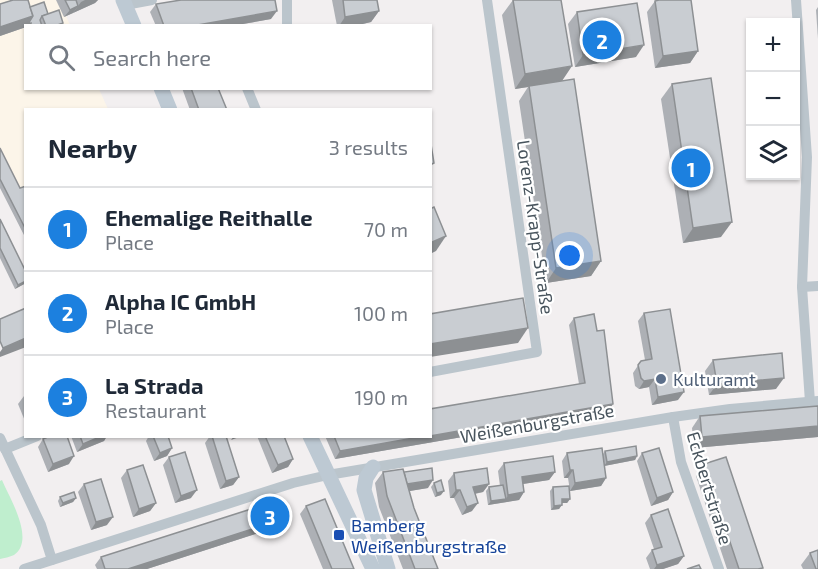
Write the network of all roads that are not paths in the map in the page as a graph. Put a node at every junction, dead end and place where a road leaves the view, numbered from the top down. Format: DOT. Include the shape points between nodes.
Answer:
graph roads {
  1 [pos="152,0"];
  2 [pos="287,0"];
  3 [pos="487,0"];
  4 [pos="796,0"];
  5 [pos="124,2"];
  6 [pos="134,24"];
  7 [pos="287,24"];
  8 [pos="162,90"];
  9 [pos="248,90"];
  10 [pos="169,108"];
  11 [pos="255,108"];
  12 [pos="818,286"];
  13 [pos="802,287"];
  14 [pos="432,372"];
  15 [pos="814,401"];
  16 [pos="673,417"];
  17 [pos="0,438"];
  18 [pos="31,438"];
  19 [pos="311,438"];
  20 [pos="5,449"];
  21 [pos="373,467"];
  22 [pos="328,475"];
  23 [pos="52,560"];
  24 [pos="24,569"];
  25 [pos="373,569"];
  26 [pos="388,569"];
  27 [pos="719,569"];
  1 -- 5 [label="street"];
  2 -- 7 [label="street"];
  3 -- 14 [label="street, Lorenz-Krapp-Straße" via="537,352"];
  4 -- 13 [label="street" via="807,157"];
  5 -- 6 [label="street"];
  8 -- 10 [label="street"];
  9 -- 11 [label="street"];
  12 -- 13 [label="street"];
  13 -- 15 [label="street"];
  15 -- 16 [label="street, Weißenburgstraße"];
  16 -- 21 [label="street, Weißenburgstraße"];
  16 -- 27 [label="street, Eckbertstraße" via="681,462"];
  17 -- 20 [label="street"];
  18 -- 20 [label="street"];
  19 -- 22 [label="street"];
  20 -- 23 [label="street" via="41,525"];
  21 -- 22 [label="street, Weißenburgstraße"];
  21 -- 26 [label="street" via="366,478 365,498"];
  22 -- 23 [label="street, Weißenburgstraße"];
  22 -- 25 [label="street"];
  23 -- 24 [label="street, Weißenburgstraße"];
}
